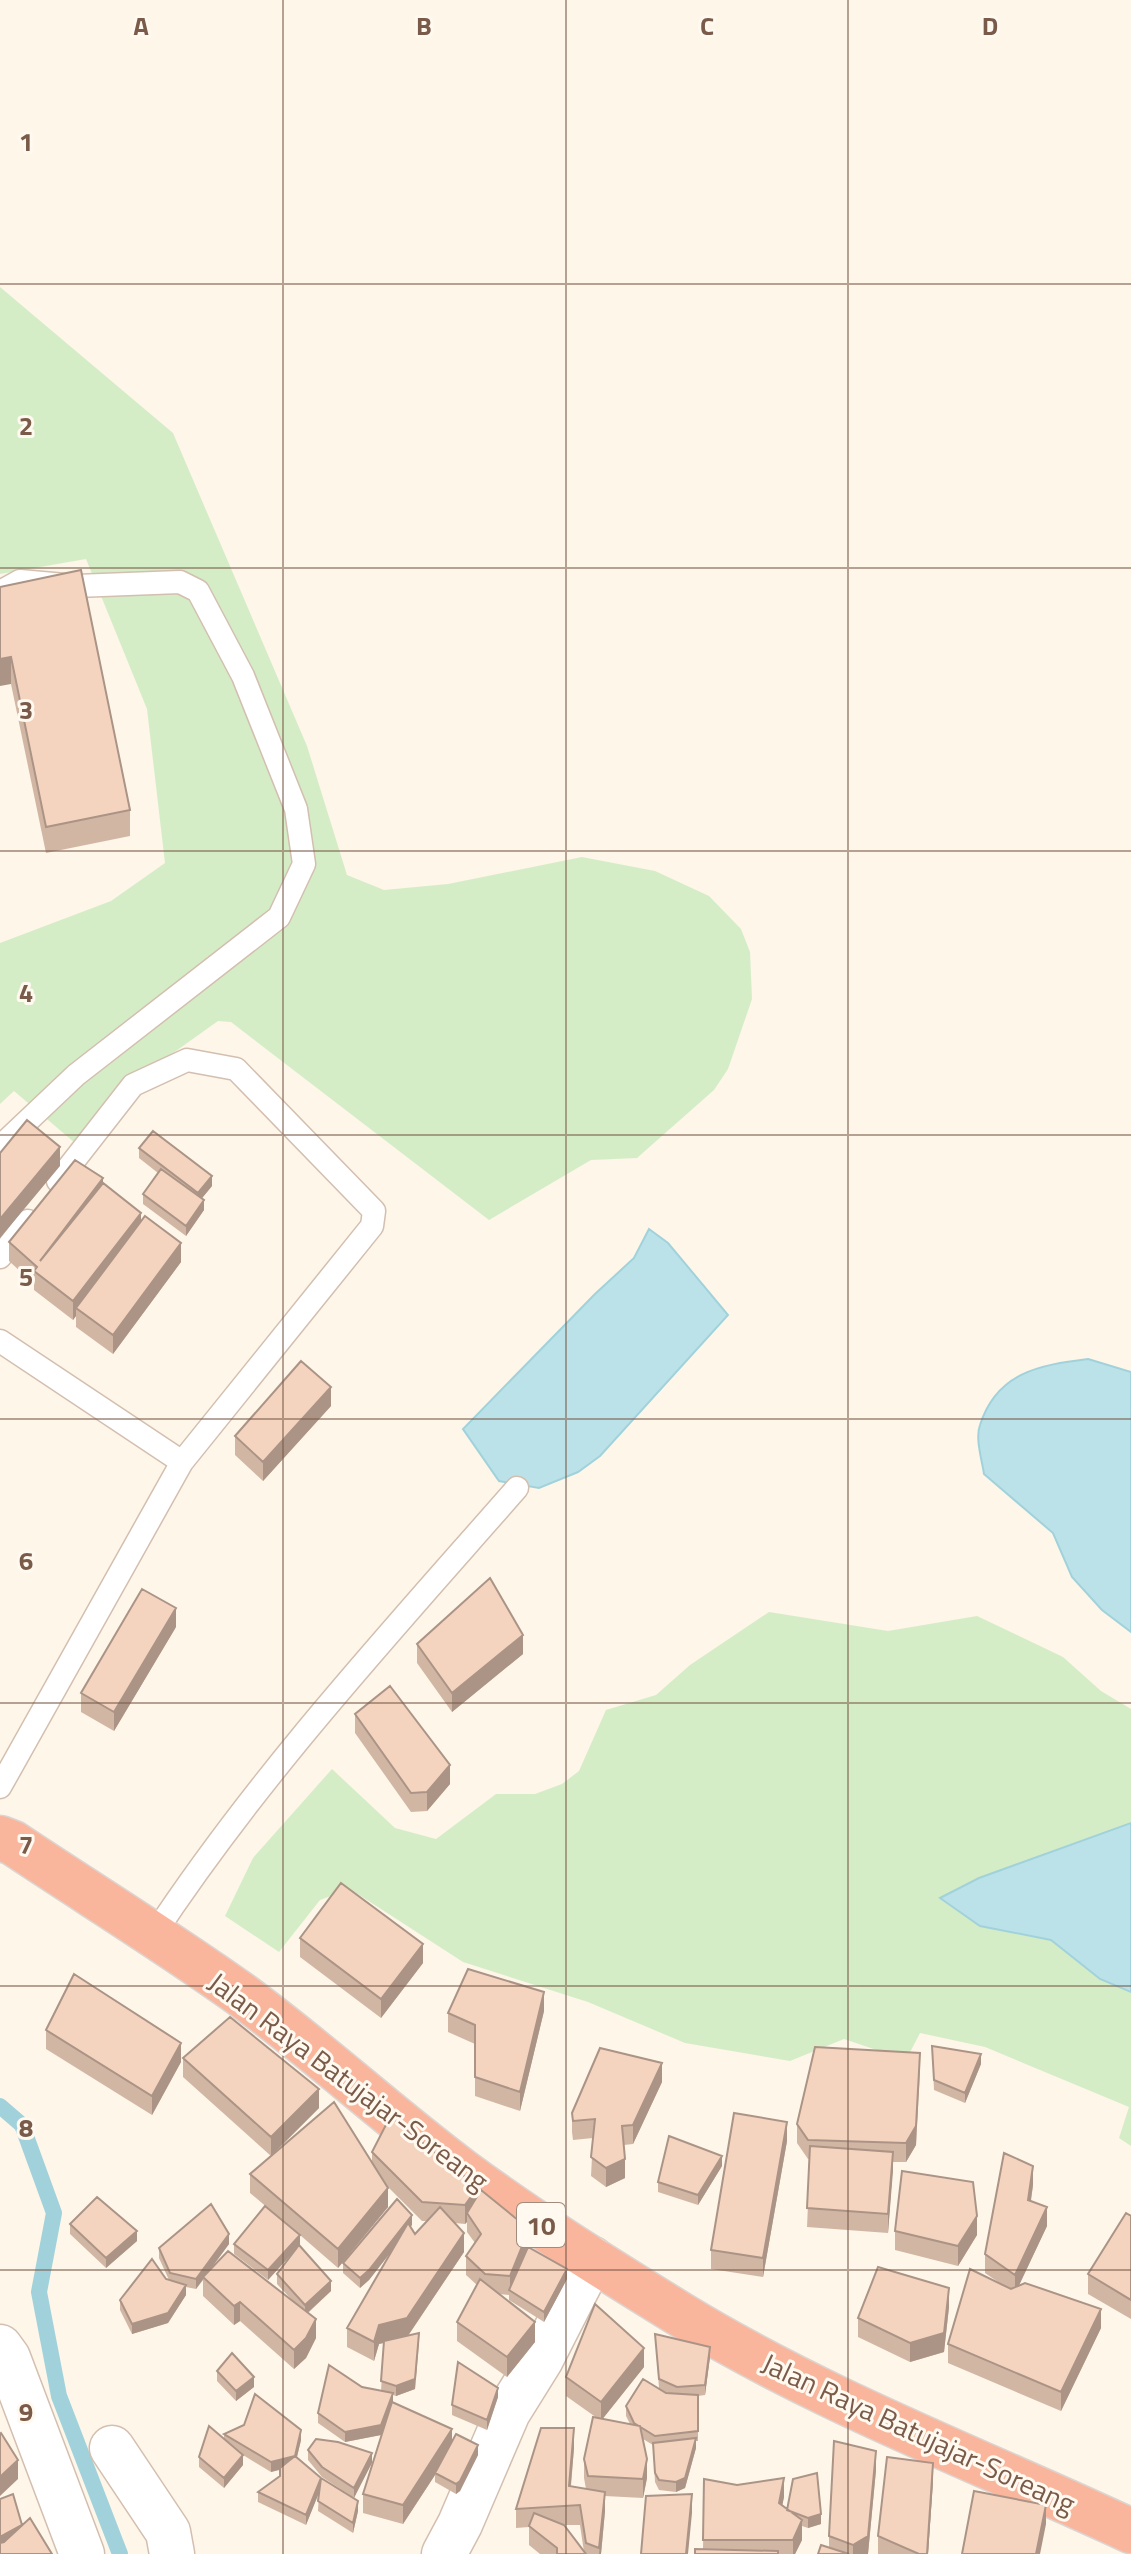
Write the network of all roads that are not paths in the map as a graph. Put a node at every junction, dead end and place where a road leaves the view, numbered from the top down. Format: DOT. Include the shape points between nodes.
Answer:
graph roads {
  1 [pos="0,592"];
  2 [pos="0,1147"];
  3 [pos="0,1257"];
  4 [pos="0,1341"];
  5 [pos="182,1462"];
  6 [pos="517,1488"];
  7 [pos="0,1787"];
  8 [pos="0,1838"];
  9 [pos="153,1936"];
  10 [pos="592,2259"];
  11 [pos="0,2347"];
  12 [pos="112,2448"];
  13 [pos="1131,2531"];
  14 [pos="82,2554"];
  15 [pos="172,2554"];
  16 [pos="444,2554"];
  1 -- 2 [label="lane" via="20,581 76,586 180,582 198,591 243,676 296,809 304,864 279,917 76,1075"];
  3 -- 5 [label="lane" via="133,1085 187,1060 236,1069 374,1211 372,1226"];
  4 -- 5 [label="lane"];
  5 -- 7 [label="lane"];
  6 -- 9 [label="lane" via="305,1732 198,1868"];
  8 -- 9 [label="highway, Jalan Raya Batujajar-Soreang / 10"];
  9 -- 10 [label="highway, Jalan Raya Batujajar-Soreang / 10" via="238,1993 462,2171"];
  10 -- 13 [label="highway, Jalan Raya Batujajar-Soreang / 10" via="777,2370"];
  10 -- 16 [label="street" via="508,2412"];
  11 -- 14 [label="street"];
  12 -- 15 [label="street" via="168,2532"];
}
